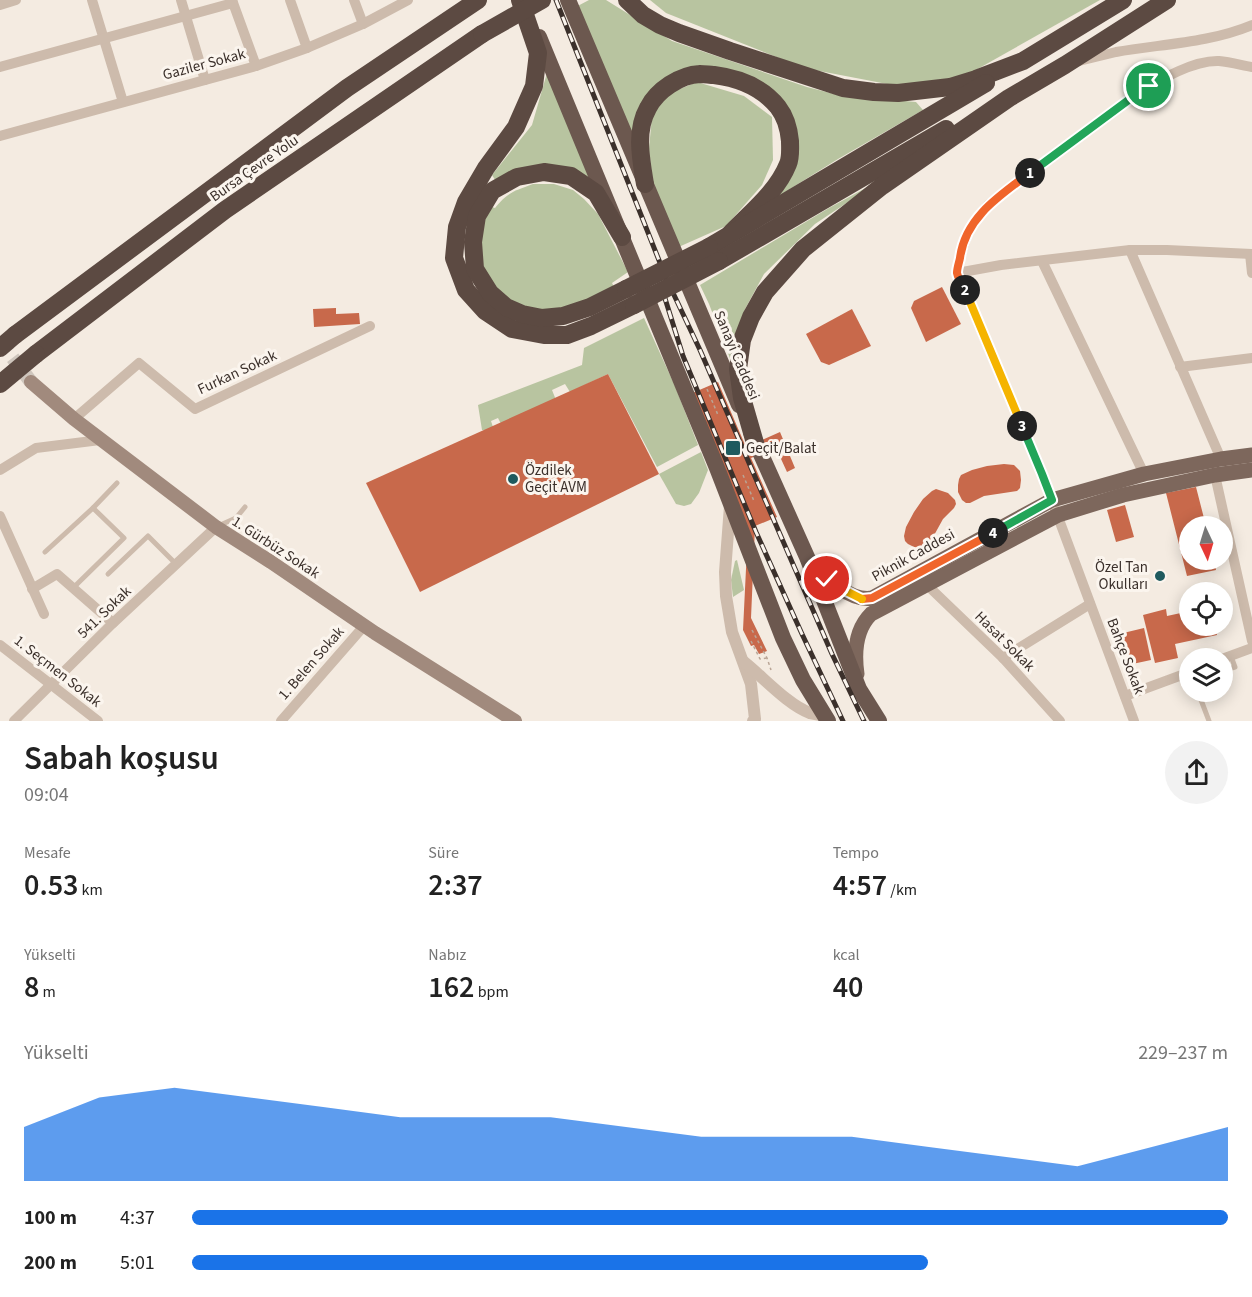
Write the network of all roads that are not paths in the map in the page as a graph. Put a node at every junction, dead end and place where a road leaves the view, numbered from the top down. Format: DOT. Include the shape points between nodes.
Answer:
graph roads {
  1 [pos="92,0"];
  2 [pos="181,0"];
  3 [pos="290,0"];
  4 [pos="354,0"];
  5 [pos="408,0"];
  6 [pos="522,0"];
  7 [pos="542,0"];
  8 [pos="568,0"];
  9 [pos="627,0"];
  10 [pos="1123,0"];
  11 [pos="1167,0"];
  12 [pos="232,1"];
  13 [pos="474,2"];
  14 [pos="186,16"];
  15 [pos="363,24"];
  16 [pos="1252,25"];
  17 [pos="104,39"];
  18 [pos="307,48"];
  19 [pos="1023,61"];
  20 [pos="256,66"];
  21 [pos="1060,67"];
  22 [pos="1252,67"];
  23 [pos="0,68"];
  24 [pos="205,80"];
  25 [pos="123,102"];
  26 [pos="0,136"];
  27 [pos="645,184"];
  28 [pos="730,234"];
  29 [pos="622,237"];
  30 [pos="1130,250"];
  31 [pos="714,254"];
  32 [pos="1251,254"];
  33 [pos="1042,261"];
  34 [pos="957,273"];
  35 [pos="1252,273"];
  36 [pos="630,297"];
  37 [pos="370,326"];
  38 [pos="0,348"];
  39 [pos="1252,358"];
  40 [pos="1180,367"];
  41 [pos="31,382"];
  42 [pos="0,384"];
  43 [pos="74,419"];
  44 [pos="100,440"];
  45 [pos="755,443"];
  46 [pos="1252,454"];
  47 [pos="1221,459"];
  48 [pos="0,470"];
  49 [pos="1252,470"];
  50 [pos="1144,474"];
  51 [pos="1215,475"];
  52 [pos="117,483"];
  53 [pos="730,505"];
  54 [pos="245,507"];
  55 [pos="1055,507"];
  56 [pos="93,508"];
  57 [pos="0,516"];
  58 [pos="216,527"];
  59 [pos="45,552"];
  60 [pos="807,557"];
  61 [pos="176,564"];
  62 [pos="108,574"];
  63 [pos="926,584"];
  64 [pos="73,588"];
  65 [pos="32,589"];
  66 [pos="1090,604"];
  67 [pos="44,614"];
  68 [pos="113,623"];
  69 [pos="364,626"];
  70 [pos="1252,641"];
  71 [pos="0,645"];
  72 [pos="1252,648"];
  73 [pos="1233,655"];
  74 [pos="1003,658"];
  75 [pos="743,661"];
  76 [pos="1179,676"];
  77 [pos="51,684"];
  78 [pos="860,689"];
  79 [pos="1125,696"];
  80 [pos="1202,702"];
  81 [pos="498,716"];
  82 [pos="826,718"];
  83 [pos="754,720"];
  84 [pos="14,721"];
  85 [pos="98,721"];
  86 [pos="281,721"];
  87 [pos="515,721"];
  88 [pos="879,721"];
  89 [pos="1060,721"];
  90 [pos="1134,721"];
  91 [pos="1209,721"];
  1 -- 17 [label="street"];
  2 -- 14 [label="street"];
  3 -- 18 [label="street"];
  4 -- 15 [label="street"];
  5 -- 15 [label="street, Gaziler Sokak"];
  6 -- 29 [label="highway"];
  6 -- 36 [label="highway" via="538,53 534,86 516,127 466,202 457,227 454,258 466,290 485,311 512,329 567,335 591,326"];
  7 -- 42 [label="highway, Bursa Çevre Yolu, bridge" via="482,34 225,210"];
  8 -- 27 [label="highway, Sanayi Caddesi"];
  9 -- 19 [label="highway" via="643,15 679,33 843,88 898,93 942,88"];
  10 -- 19 [label="highway"];
  11 -- 21 [label="highway"];
  12 -- 14 [label="street"];
  12 -- 20 [label="street"];
  13 -- 38 [label="highway, Bursa Çevre Yolu, bridge" via="347,88"];
  14 -- 17 [label="street"];
  14 -- 24 [label="street"];
  15 -- 18 [label="street, Gaziler Sokak"];
  16 -- 21 [label="street"];
  17 -- 23 [label="street"];
  17 -- 25 [label="street"];
  18 -- 20 [label="street, Gaziler Sokak"];
  19 -- 28 [label="highway"];
  20 -- 24 [label="street, Gaziler Sokak"];
  21 -- 31 [label="highway"];
  21 -- 45 [label="highway" via="882,186 803,249 765,292 742,340 738,369"];
  22 -- 34 [label="street" via="1220,61 1194,65 1138,93 988,205 968,231"];
  24 -- 25 [label="street, Gaziler Sokak"];
  25 -- 26 [label="street, Gaziler Sokak"];
  27 -- 28 [label="highway" via="640,147 642,127 657,96 668,86 700,74 749,84 779,108 789,134 789,163 773,189"];
  27 -- 45 [label="highway, Sanayi Caddesi"];
  28 -- 31 [label="highway"];
  29 -- 36 [label="highway" via="596,192 571,176 544,172 517,177 492,191 477,216 472,242 476,268 490,293 522,314 542,318 563,316"];
  29 -- 53 [label="highway"];
  30 -- 32 [label="street"];
  30 -- 33 [label="street"];
  30 -- 40 [label="street"];
  31 -- 36 [label="highway, bridge"];
  32 -- 35 [label="street"];
  33 -- 34 [label="street"];
  33 -- 50 [label="street"];
  34 -- 55 [label="street, Bahçe Sokak"];
  37 -- 43 [label="street, Furkan Sokak" via="195,409 139,363"];
  39 -- 40 [label="street"];
  40 -- 47 [label="street"];
  41 -- 43 [label="main road, 1. Gürbüz Sokak"];
  43 -- 44 [label="main road, 1. Gürbüz Sokak"];
  44 -- 48 [label="street" via="36,448"];
  44 -- 58 [label="main road, 1. Gürbüz Sokak"];
  45 -- 60 [label="highway, Sanayi Caddesi"];
  46 -- 47 [label="main road, Piknik Caddesi"];
  47 -- 50 [label="main road, Piknik Caddesi"];
  49 -- 51 [label="main road, Piknik Caddesi"];
  50 -- 55 [label="main road, Piknik Caddesi"];
  51 -- 55 [label="main road, Piknik Caddesi"];
  51 -- 70 [label="street"];
  52 -- 56 [label="lane"];
  53 -- 75 [label="street" via="726,596 732,632"];
  53 -- 82 [label="highway" via="783,638"];
  54 -- 58 [label="lane" via="236,518"];
  55 -- 60 [label="main road, Piknik Caddesi" via="863,600 827,579"];
  55 -- 63 [label="main road, Piknik Caddesi"];
  55 -- 66 [label="street, Bahçe Sokak"];
  56 -- 59 [label="lane"];
  56 -- 64 [label="lane" via="124,538"];
  57 -- 65 [label="street"];
  58 -- 61 [label="street, 541. Sokak"];
  58 -- 69 [label="main road, 1. Gürbüz Sokak"];
  60 -- 78 [label="highway, Sanayi Caddesi"];
  61 -- 62 [label="lane" via="148,536"];
  61 -- 68 [label="street, 541. Sokak"];
  63 -- 74 [label="street, Hasat Sokak"];
  63 -- 78 [label="main road, Piknik Caddesi" via="864,620 854,656"];
  64 -- 65 [label="street" via="57,574"];
  64 -- 68 [label="street"];
  65 -- 67 [label="street"];
  66 -- 74 [label="street"];
  66 -- 79 [label="street, Bahçe Sokak"];
  68 -- 77 [label="street, 541. Sokak"];
  69 -- 81 [label="main road, 1. Gürbüz Sokak"];
  69 -- 86 [label="street, 1. Belen Sokak"];
  71 -- 77 [label="street, 1. Seçmen Sokak"];
  72 -- 73 [label="street"];
  74 -- 89 [label="street, Hasat Sokak"];
  75 -- 82 [label="street" via="799,706"];
  75 -- 83 [label="street" via="751,684"];
  76 -- 79 [label="street"];
  77 -- 84 [label="street, 541. Sokak"];
  77 -- 85 [label="street, 1. Seçmen Sokak"];
  78 -- 88 [label="highway, Sanayi Caddesi"];
  79 -- 90 [label="street, Bahçe Sokak"];
  80 -- 91 [label="lane"];
  81 -- 87 [label="main road, 1. Gürbüz Sokak"];
}
